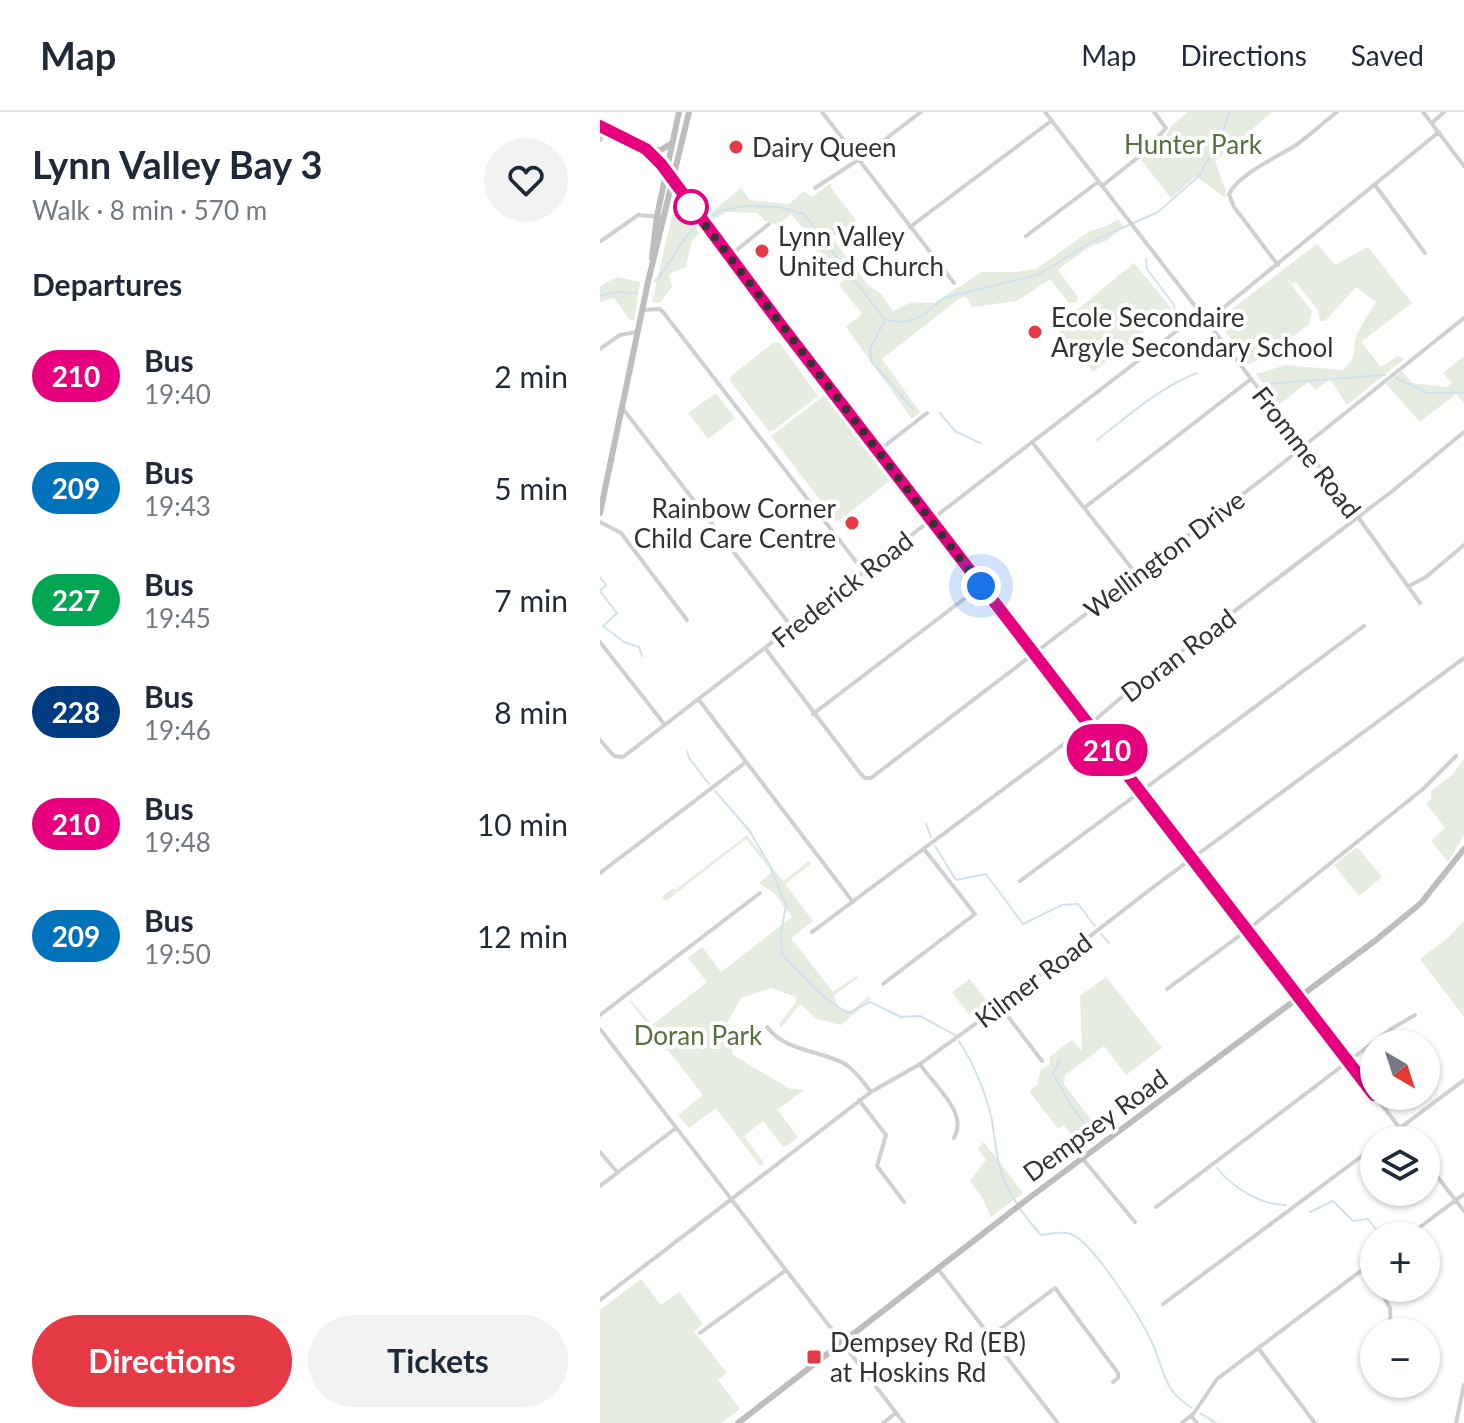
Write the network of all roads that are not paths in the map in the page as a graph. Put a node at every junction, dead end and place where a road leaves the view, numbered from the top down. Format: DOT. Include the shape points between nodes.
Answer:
graph roads {
  1 [pos="679,112"];
  2 [pos="689,112"];
  3 [pos="822,112"];
  4 [pos="921,112"];
  5 [pos="1045,112"];
  6 [pos="1154,112"];
  7 [pos="1337,112"];
  8 [pos="1423,112"];
  9 [pos="1444,112"];
  10 [pos="1051,121"];
  11 [pos="1432,123"];
  12 [pos="600,126"];
  13 [pos="607,130"];
  14 [pos="1439,132"];
  15 [pos="600,140"];
  16 [pos="673,142"];
  17 [pos="646,149"];
  18 [pos="858,160"];
  19 [pos="1464,166"];
  20 [pos="668,173"];
  21 [pos="673,181"];
  22 [pos="1100,184"];
  23 [pos="1375,185"];
  24 [pos="815,188"];
  25 [pos="660,216"];
  26 [pos="769,224"];
  27 [pos="910,227"];
  28 [pos="1026,236"];
  29 [pos="601,241"];
  30 [pos="1425,253"];
  31 [pos="728,257"];
  32 [pos="1278,265"];
  33 [pos="954,283"];
  34 [pos="642,309"];
  35 [pos="1200,313"];
  36 [pos="1464,318"];
  37 [pos="1206,322"];
  38 [pos="637,332"];
  39 [pos="600,349"];
  40 [pos="1251,379"];
  41 [pos="621,407"];
  42 [pos="927,413"];
  43 [pos="1464,432"];
  44 [pos="1032,442"];
  45 [pos="1303,447"];
  46 [pos="878,451"];
  47 [pos="1084,508"];
  48 [pos="600,513"];
  49 [pos="1358,517"];
  50 [pos="931,520"];
  51 [pos="600,522"];
  52 [pos="1464,545"];
  53 [pos="864,572"];
  54 [pos="1137,576"];
  55 [pos="981,586"];
  56 [pos="1409,586"];
  57 [pos="1420,603"];
  58 [pos="687,620"];
  59 [pos="1364,626"];
  60 [pos="792,627"];
  61 [pos="600,642"];
  62 [pos="765,648"];
  63 [pos="1033,655"];
  64 [pos="1464,658"];
  65 [pos="698,699"];
  66 [pos="813,714"];
  67 [pos="665,725"];
  68 [pos="1088,726"];
  69 [pos="600,740"];
  70 [pos="1456,756"];
  71 [pos="746,762"];
  72 [pos="1139,792"];
  73 [pos="924,849"];
  74 [pos="1464,849"];
  75 [pos="1192,858"];
  76 [pos="600,873"];
  77 [pos="1020,881"];
  78 [pos="760,893"];
  79 [pos="853,902"];
  80 [pos="1246,931"];
  81 [pos="812,932"];
  82 [pos="883,984"];
  83 [pos="1167,989"];
  84 [pos="1298,997"];
  85 [pos="1000,1006"];
  86 [pos="600,1015"];
  87 [pos="1415,1015"];
  88 [pos="767,1027"];
  89 [pos="600,1029"];
  90 [pos="1042,1061"];
  91 [pos="1349,1063"];
  92 [pos="920,1064"];
  93 [pos="1360,1078"];
  94 [pos="1464,1080"];
  95 [pos="871,1092"];
  96 [pos="859,1100"];
  97 [pos="1385,1110"];
  98 [pos="1397,1126"];
  99 [pos="1402,1126"];
  100 [pos="676,1128"];
  101 [pos="954,1138"];
  102 [pos="600,1152"];
  103 [pos="1360,1157"];
  104 [pos="1083,1159"];
  105 [pos="617,1172"];
  106 [pos="1440,1180"];
  107 [pos="600,1186"];
  108 [pos="1464,1194"];
  109 [pos="731,1199"];
  110 [pos="1456,1200"];
  111 [pos="904,1202"];
  112 [pos="1156,1207"];
  113 [pos="1464,1211"];
  114 [pos="1135,1222"];
  115 [pos="1427,1222"];
  116 [pos="938,1269"];
  117 [pos="786,1270"];
  118 [pos="1360,1271"];
  119 [pos="600,1300"];
  120 [pos="1163,1304"];
  121 [pos="700,1333"];
  122 [pos="991,1336"];
  123 [pos="843,1342"];
  124 [pos="1258,1348"];
  125 [pos="1113,1382"];
  126 [pos="1464,1385"];
  127 [pos="896,1413"];
  128 [pos="1191,1416"];
  129 [pos="738,1423"];
  130 [pos="883,1423"];
  131 [pos="904,1423"];
  132 [pos="1058,1423"];
  133 [pos="1182,1423"];
  134 [pos="1197,1423"];
  135 [pos="1315,1423"];
  136 [pos="1456,1423"];
  1 -- 16 [label="street"];
  2 -- 21 [label="street"];
  3 -- 18 [label="street"];
  4 -- 18 [label="street"];
  5 -- 10 [label="street, Fromme Road"];
  6 -- 22 [label="street" via="1166,128 1146,151"];
  7 -- 32 [label="street" via="1229,194"];
  8 -- 11 [label="street"];
  9 -- 11 [label="street"];
  10 -- 22 [label="street, Fromme Road"];
  10 -- 27 [label="street"];
  11 -- 14 [label="street"];
  12 -- 13 [label="street"];
  13 -- 15 [label="street"];
  13 -- 17 [label="street"];
  14 -- 19 [label="street"];
  14 -- 23 [label="street"];
  16 -- 17 [label="street" via="661,150"];
  16 -- 20 [label="street"];
  17 -- 20 [label="street"];
  18 -- 24 [label="street"];
  18 -- 27 [label="street"];
  20 -- 21 [label="street"];
  20 -- 25 [label="street"];
  21 -- 25 [label="street"];
  21 -- 31 [label="street"];
  22 -- 28 [label="street"];
  22 -- 35 [label="street, Fromme Road"];
  23 -- 30 [label="street"];
  23 -- 32 [label="street"];
  25 -- 29 [label="street" via="638,215"];
  25 -- 34 [label="street"];
  26 -- 31 [label="street"];
  27 -- 33 [label="street"];
  31 -- 46 [label="street"];
  32 -- 37 [label="street"];
  34 -- 38 [label="street"];
  34 -- 53 [label="street" via="663,312"];
  35 -- 37 [label="street, Fromme Road"];
  35 -- 44 [label="street, Frederick Road"];
  36 -- 45 [label="street, Wellington Drive"];
  37 -- 40 [label="street, Fromme Road"];
  38 -- 39 [label="street" via="620,335"];
  38 -- 41 [label="street"];
  40 -- 45 [label="street, Fromme Road"];
  40 -- 47 [label="street"];
  41 -- 48 [label="street"];
  41 -- 60 [label="street"];
  42 -- 46 [label="street"];
  43 -- 49 [label="street, Doran Road"];
  44 -- 47 [label="street"];
  44 -- 50 [label="street, Frederick Road"];
  45 -- 49 [label="street, Fromme Road"];
  45 -- 54 [label="street, Wellington Drive"];
  46 -- 50 [label="street"];
  47 -- 54 [label="street"];
  49 -- 56 [label="street, Fromme Road"];
  49 -- 68 [label="street, Doran Road"];
  50 -- 53 [label="street, Frederick Road"];
  50 -- 55 [label="street"];
  51 -- 58 [label="street" via="621,533"];
  52 -- 56 [label="street"];
  53 -- 60 [label="street, Frederick Road"];
  54 -- 63 [label="street, Wellington Drive"];
  55 -- 63 [label="street"];
  55 -- 66 [label="street"];
  56 -- 57 [label="street, Fromme Road"];
  59 -- 72 [label="street"];
  60 -- 62 [label="street, Frederick Road"];
  61 -- 67 [label="street"];
  62 -- 65 [label="street, Frederick Road"];
  62 -- 66 [label="street"];
  63 -- 66 [label="street, Wellington Drive" via="876,775 865,778"];
  63 -- 68 [label="street"];
  64 -- 75 [label="street, Kilmer Road"];
  65 -- 67 [label="street, Frederick Road"];
  65 -- 71 [label="street"];
  67 -- 69 [label="street, Frederick Road" via="623,757 614,756"];
  68 -- 72 [label="street"];
  68 -- 73 [label="street, Doran Road"];
  70 -- 80 [label="street" via="1423,789"];
  71 -- 76 [label="street"];
  71 -- 79 [label="street"];
  72 -- 75 [label="street"];
  72 -- 77 [label="street"];
  73 -- 79 [label="street, Doran Road"];
  73 -- 82 [label="street" via="975,914"];
  74 -- 84 [label="street, Dempsey Road" via="1421,903"];
  75 -- 80 [label="street"];
  75 -- 85 [label="street, Kilmer Road"];
  78 -- 86 [label="street"];
  79 -- 81 [label="street, Doran Road"];
  80 -- 83 [label="street"];
  80 -- 84 [label="street"];
  84 -- 91 [label="street"];
  84 -- 104 [label="street, Dempsey Road"];
  85 -- 90 [label="street"];
  85 -- 92 [label="street, Kilmer Road"];
  87 -- 91 [label="street"];
  88 -- 95 [label="street" via="798,1049 849,1066"];
  89 -- 100 [label="street"];
  91 -- 93 [label="street"];
  91 -- 112 [label="street"];
  92 -- 95 [label="street, Kilmer Road"];
  92 -- 101 [label="street" via="956,1115 959,1128"];
  94 -- 99 [label="street"];
  95 -- 96 [label="street, Kilmer Road"];
  96 -- 109 [label="street, Kilmer Road"];
  96 -- 111 [label="street" via="886,1135 877,1166"];
  97 -- 98 [label="street"];
  100 -- 105 [label="street"];
  100 -- 109 [label="street"];
  102 -- 105 [label="street"];
  103 -- 120 [label="street"];
  104 -- 114 [label="street"];
  104 -- 116 [label="street, Dempsey Road"];
  105 -- 107 [label="street"];
  106 -- 110 [label="street"];
  108 -- 110 [label="street"];
  109 -- 117 [label="street"];
  109 -- 119 [label="street, Kilmer Road"];
  110 -- 113 [label="street"];
  110 -- 115 [label="street"];
  116 -- 122 [label="street"];
  116 -- 123 [label="street, Dempsey Road"];
  117 -- 121 [label="street"];
  117 -- 123 [label="street"];
  118 -- 124 [label="street"];
  122 -- 125 [label="street" via="1055,1288 1118,1373"];
  122 -- 132 [label="street"];
  123 -- 127 [label="street"];
  123 -- 129 [label="street, Dempsey Road"];
  124 -- 128 [label="street" via="1212,1384"];
  124 -- 135 [label="street"];
  126 -- 136 [label="street"];
  127 -- 130 [label="street"];
  127 -- 131 [label="street"];
  128 -- 133 [label="street"];
  128 -- 134 [label="street"];
}
